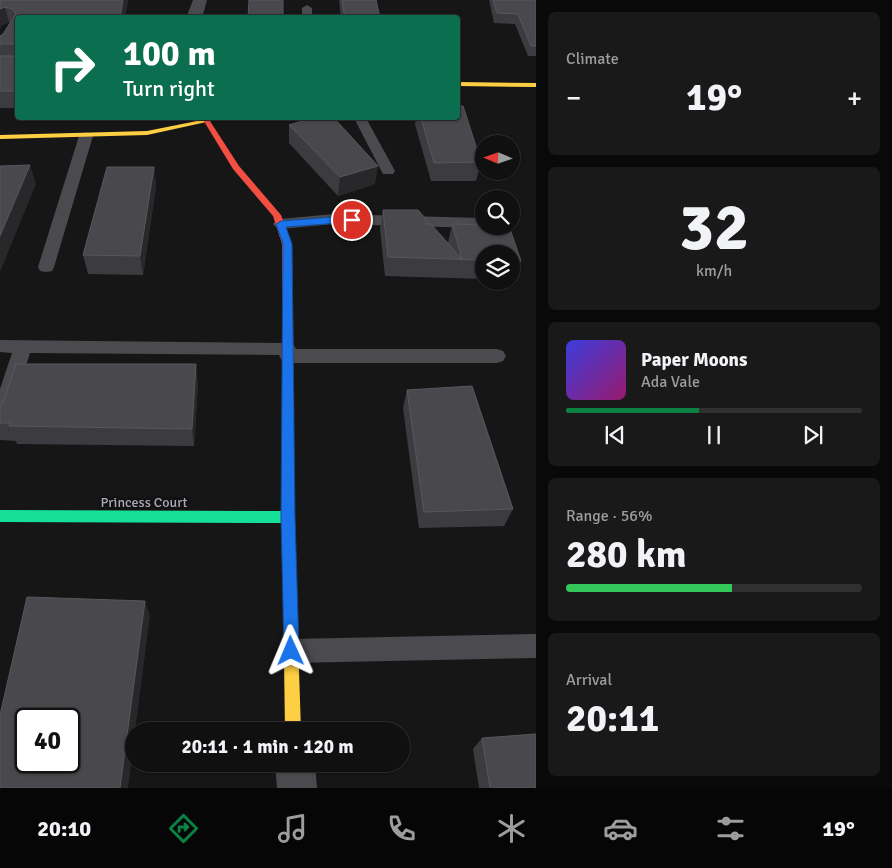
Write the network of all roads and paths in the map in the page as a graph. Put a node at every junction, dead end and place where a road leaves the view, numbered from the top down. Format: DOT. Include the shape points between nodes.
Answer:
graph roads {
  1 [pos="200,0"];
  2 [pos="195,15"];
  3 [pos="460,84"];
  4 [pos="536,85"];
  5 [pos="201,120"];
  6 [pos="206,120"];
  7 [pos="361,120"];
  8 [pos="0,136"];
  9 [pos="86,136"];
  10 [pos="388,171"];
  11 [pos="281,224"];
  12 [pos="475,224"];
  13 [pos="46,267"];
  14 [pos="0,346"];
  15 [pos="23,347"];
  16 [pos="288,352"];
  17 [pos="497,356"];
  18 [pos="0,418"];
  19 [pos="0,516"];
  20 [pos="288,517"];
  21 [pos="536,646"];
  22 [pos="291,651"];
  23 [pos="293,722"];
  24 [pos="296,772"];
  25 [pos="297,788"];
  1 -- 2 [label="street"];
  3 -- 4 [label="street"];
  5 -- 9 [label="street" via="146,133"];
  6 -- 11 [label="street" via="236,167 277,214"];
  7 -- 10 [label="lane"];
  8 -- 9 [label="street"];
  9 -- 13 [label="lane"];
  11 -- 12 [label="lane" via="333,220"];
  11 -- 16 [label="street" via="288,244"];
  14 -- 15 [label="lane"];
  15 -- 16 [label="lane"];
  15 -- 18 [label="lane"];
  16 -- 17 [label="lane"];
  16 -- 20 [label="street"];
  19 -- 20 [label="street, Princess Court"];
  20 -- 22 [label="street"];
  21 -- 22 [label="lane"];
  22 -- 23 [label="street"];
  24 -- 25 [label="street"];
}
